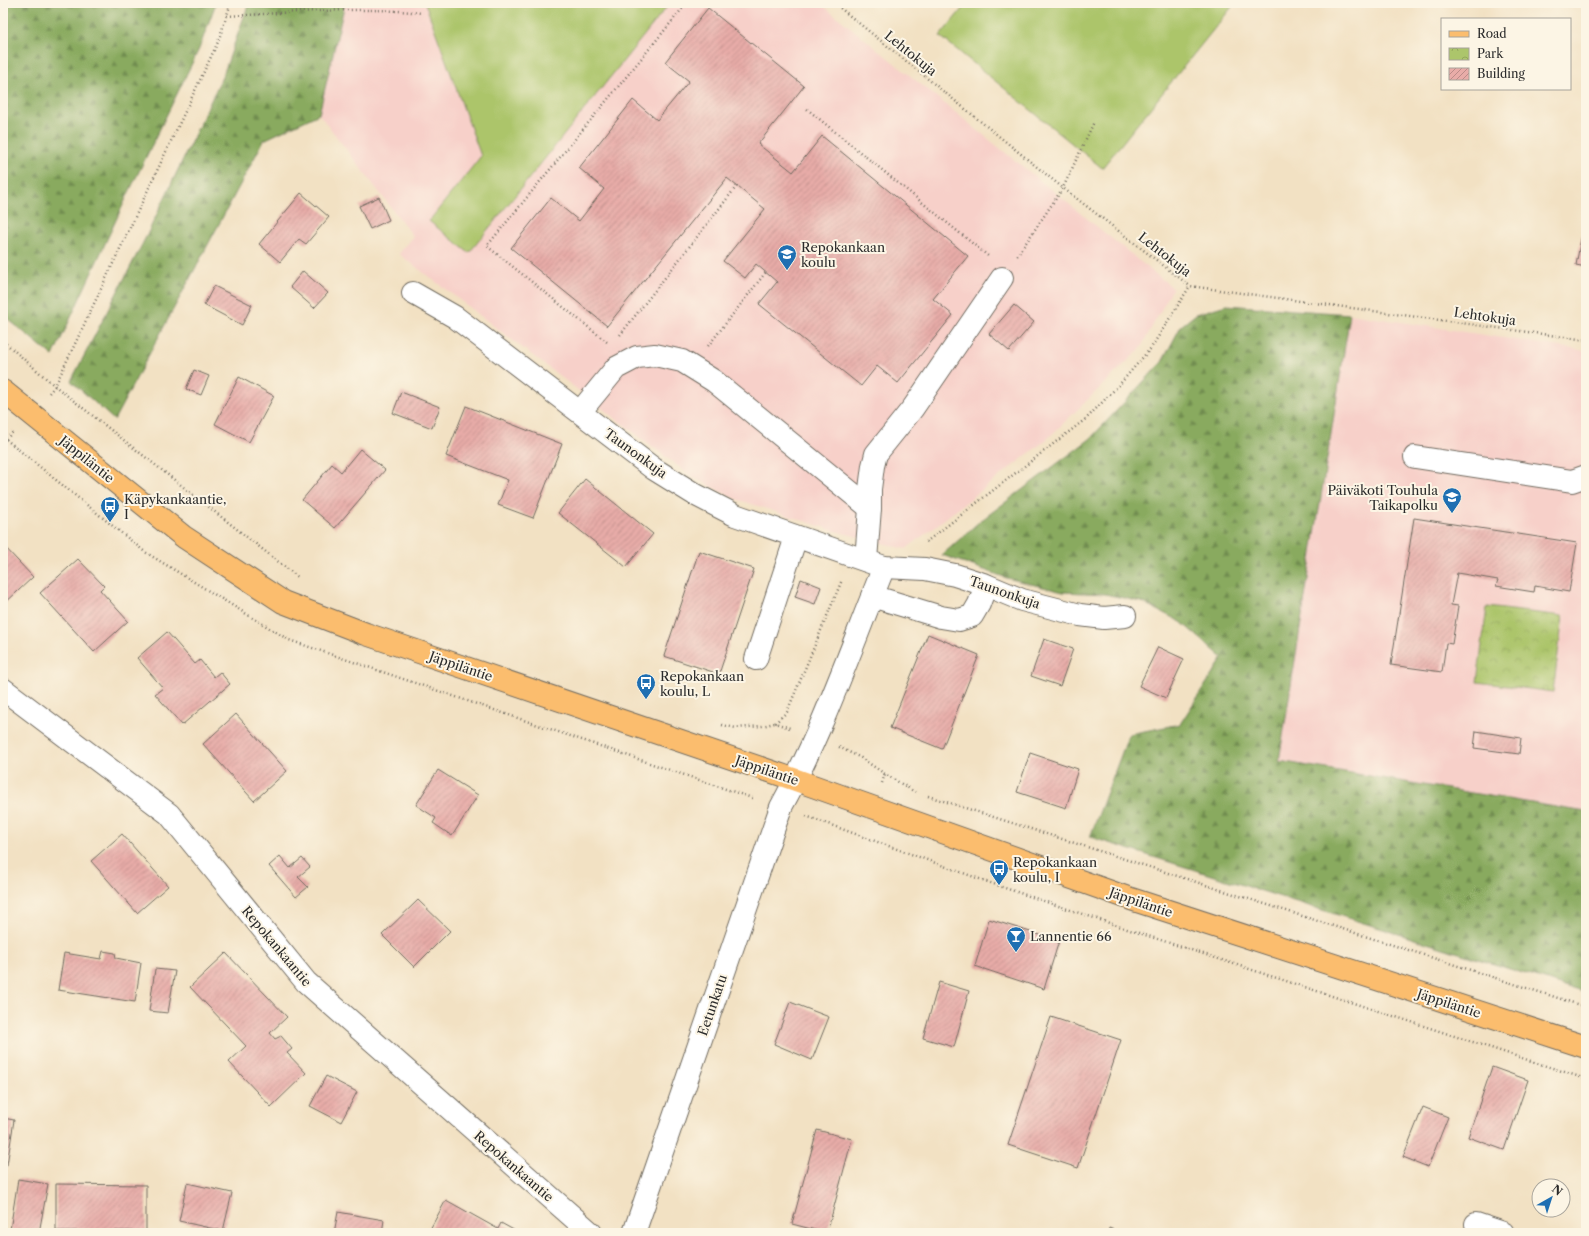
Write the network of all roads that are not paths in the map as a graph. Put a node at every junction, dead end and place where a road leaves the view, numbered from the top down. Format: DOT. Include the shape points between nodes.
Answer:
graph roads {
  1 [pos="1004,274"];
  2 [pos="413,293"];
  3 [pos="3,390"];
  4 [pos="580,412"];
  5 [pos="1415,457"];
  6 [pos="1586,476"];
  7 [pos="870,508"];
  8 [pos="796,536"];
  9 [pos="867,561"];
  10 [pos="986,585"];
  11 [pos="872,596"];
  12 [pos="1125,616"];
  13 [pos="756,659"];
  14 [pos="3,689"];
  15 [pos="796,780"];
  16 [pos="1586,1047"];
  17 [pos="1476,1224"];
  18 [pos="591,1233"];
  19 [pos="634,1233"];
  20 [pos="1503,1233"];
  1 -- 7 [label="street" via="913,408 876,454 870,489"];
  2 -- 4 [label="street, Taunonkuja" via="455,317"];
  3 -- 15 [label="main road, Jäppiläntie" via="184,537 283,602 366,634"];
  4 -- 7 [label="street" via="616,368 630,360 655,355 682,361 714,381"];
  4 -- 8 [label="street, Taunonkuja" via="654,469 696,496 735,515"];
  5 -- 6 [label="street" via="1572,481"];
  7 -- 9 [label="street"];
  8 -- 9 [label="street, Taunonkuja"];
  8 -- 13 [label="street"];
  9 -- 10 [label="street, Taunonkuja" via="955,576"];
  9 -- 11 [label="street"];
  10 -- 11 [label="street" via="972,616 959,620"];
  10 -- 12 [label="street, Taunonkuja" via="1022,600 1080,615 1104,618"];
  11 -- 15 [label="street"];
  14 -- 18 [label="street, Repokankaantie" via="169,814 306,982"];
  15 -- 16 [label="main road, Jäppiläntie" via="1131,899"];
  15 -- 19 [label="street, Eetunkatu" via="781,807"];
  17 -- 20 [label="street"];
}
